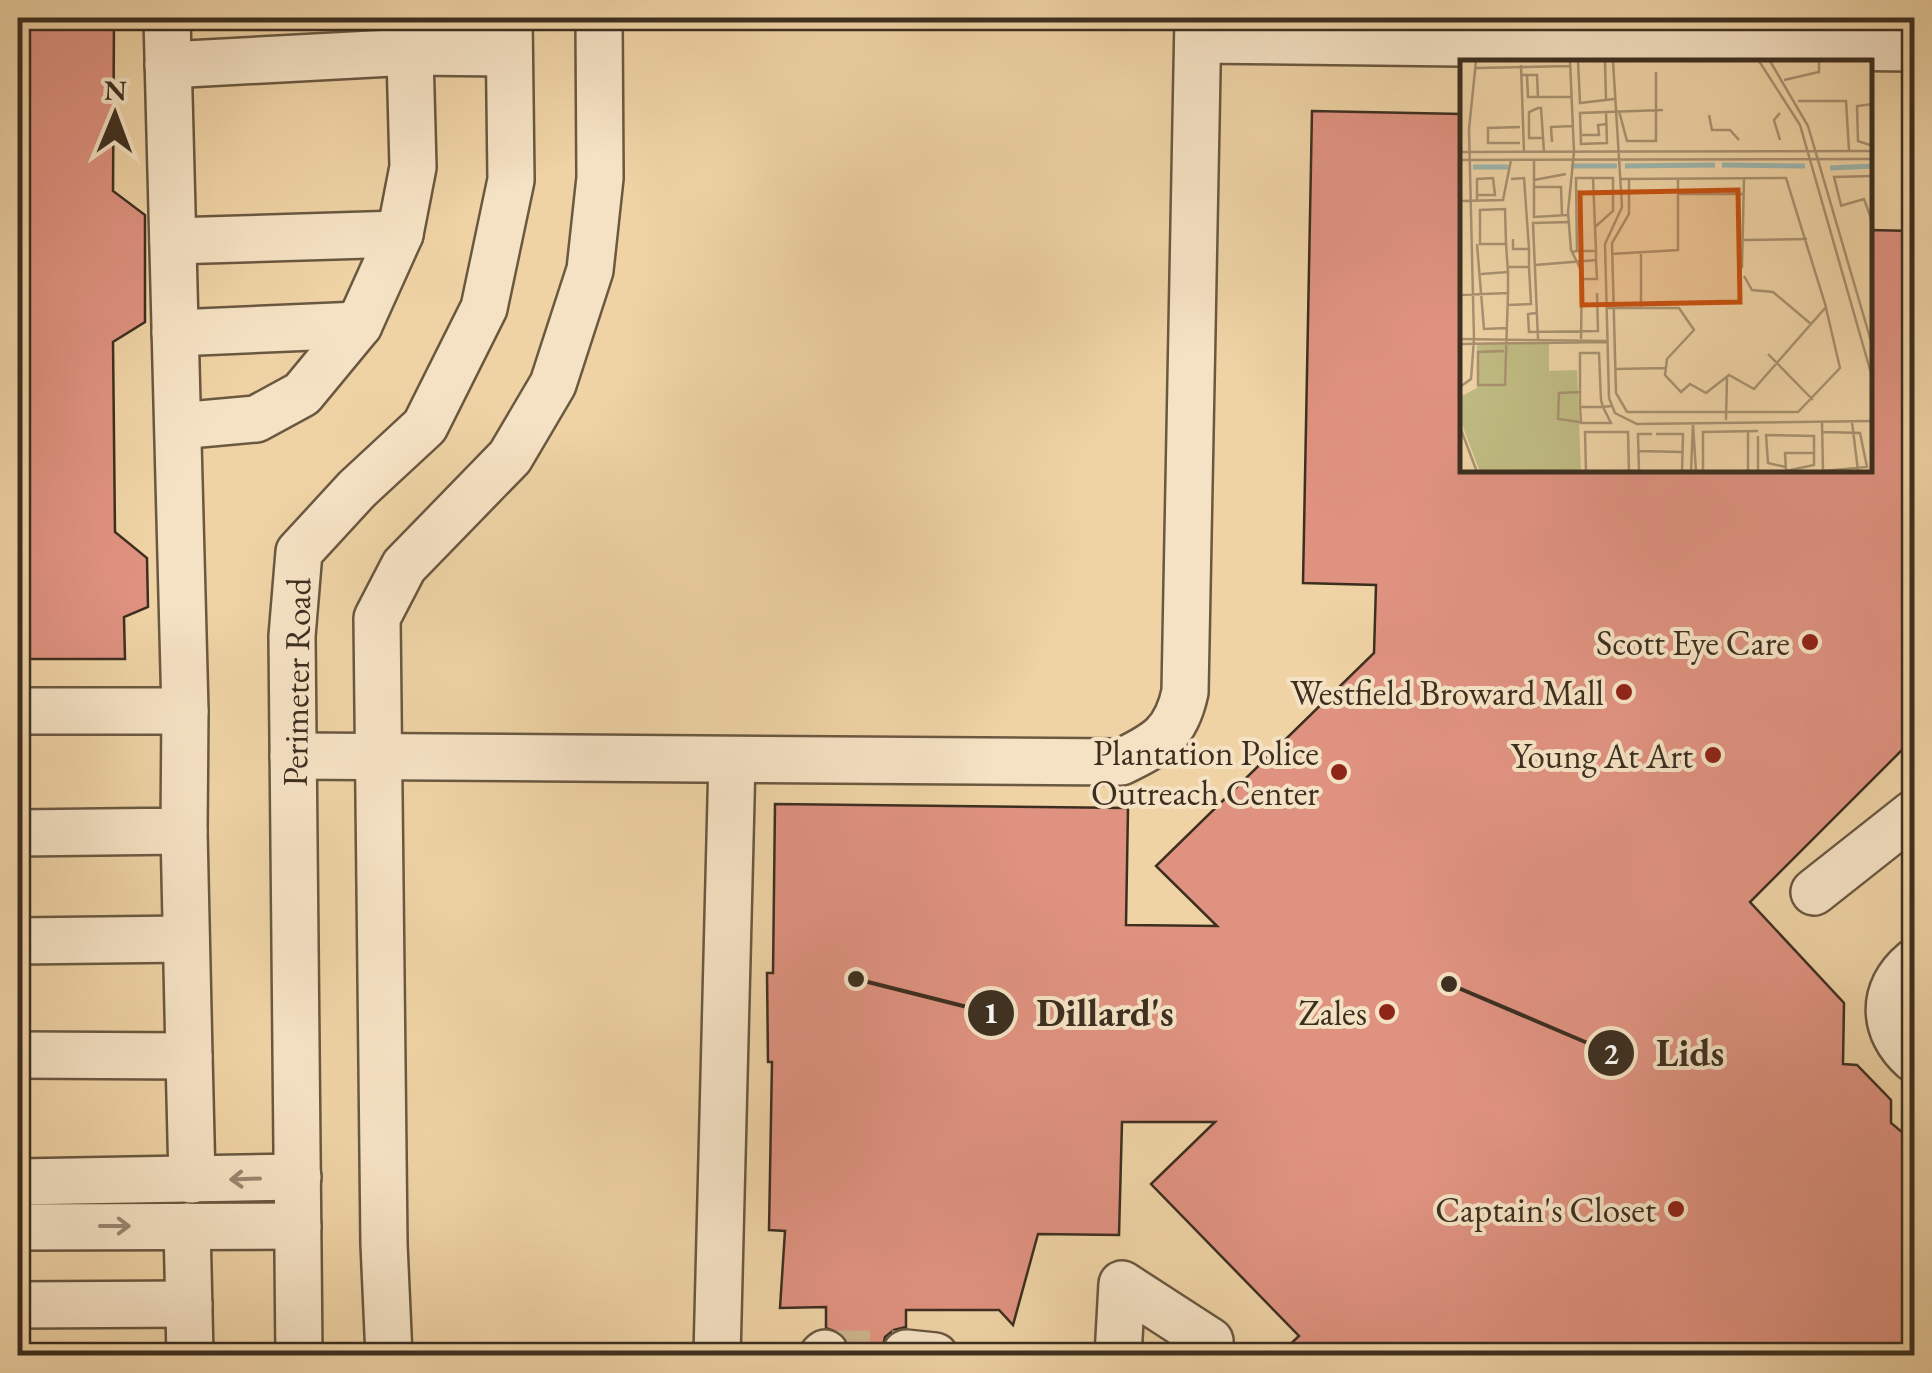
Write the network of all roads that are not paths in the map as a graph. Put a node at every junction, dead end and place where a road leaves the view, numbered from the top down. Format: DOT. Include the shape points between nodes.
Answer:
graph roads {
  1 [pos="167,18"];
  2 [pos="598,18"];
  3 [pos="1198,29"];
  4 [pos="410,35"];
  5 [pos="509,35"];
  6 [pos="1914,48"];
  7 [pos="168,65"];
  8 [pos="400,234"];
  9 [pos="173,241"];
  10 [pos="359,324"];
  11 [pos="175,333"];
  12 [pos="178,426"];
  13 [pos="18,710"];
  14 [pos="185,712"];
  15 [pos="293,756"];
  16 [pos="378,756"];
  17 [pos="732,760"];
  18 [pos="1914,813"];
  19 [pos="184,831"];
  20 [pos="18,834"];
  21 [pos="1814,892"];
  22 [pos="186,938"];
  23 [pos="18,941"];
  24 [pos="1914,962"];
  25 [pos="18,1055"];
  26 [pos="189,1056"];
  27 [pos="1914,1059"];
  28 [pos="298,1177"];
  29 [pos="192,1180"];
  30 [pos="18,1182"];
  31 [pos="187,1226"];
  32 [pos="298,1226"];
  33 [pos="18,1227"];
  34 [pos="188,1304"];
  35 [pos="18,1305"];
  36 [pos="1210,1341"];
  37 [pos="190,1356"];
  38 [pos="299,1356"];
  39 [pos="389,1356"];
  40 [pos="717,1356"];
  41 [pos="1118,1356"];
  1 -- 7 [label="street"];
  2 -- 16 [label="street" via="600,178 590,270 553,384 510,457 404,566 377,618"];
  3 -- 6 [label="street"];
  3 -- 17 [label="street" via="1185,692 1179,719 1150,748 1121,762"];
  4 -- 5 [label="street"];
  4 -- 7 [label="street"];
  4 -- 8 [label="street" via="413,167"];
  5 -- 15 [label="street, Perimeter Road" via="511,180 484,308 426,426 299,552"];
  7 -- 9 [label="street"];
  8 -- 9 [label="street"];
  8 -- 10 [label="street"];
  9 -- 11 [label="street"];
  10 -- 11 [label="street"];
  10 -- 12 [label="street" via="302,394 256,419"];
  11 -- 12 [label="street"];
  12 -- 14 [label="street"];
  13 -- 14 [label="street"];
  14 -- 19 [label="street"];
  15 -- 16 [label="street"];
  15 -- 28 [label="street, Perimeter Road"];
  16 -- 17 [label="street"];
  16 -- 39 [label="street"];
  17 -- 40 [label="street"];
  18 -- 21 [label="street"];
  19 -- 20 [label="street"];
  19 -- 22 [label="street"];
  22 -- 23 [label="street"];
  22 -- 26 [label="street"];
  24 -- 27 [label="street" via="1899,976 1888,1011 1900,1046"];
  25 -- 26 [label="street"];
  26 -- 29 [label="street"];
  28 -- 29 [label="street, one-way"];
  28 -- 32 [label="street, Perimeter Road"];
  29 -- 30 [label="street"];
  31 -- 32 [label="street"];
  33 -- 31 [label="street, one-way"];
  31 -- 34 [label="street"];
  32 -- 38 [label="street, Perimeter Road"];
  34 -- 35 [label="street"];
  34 -- 37 [label="street"];
  36 -- 41 [label="street" via="1122,1284"];
}
